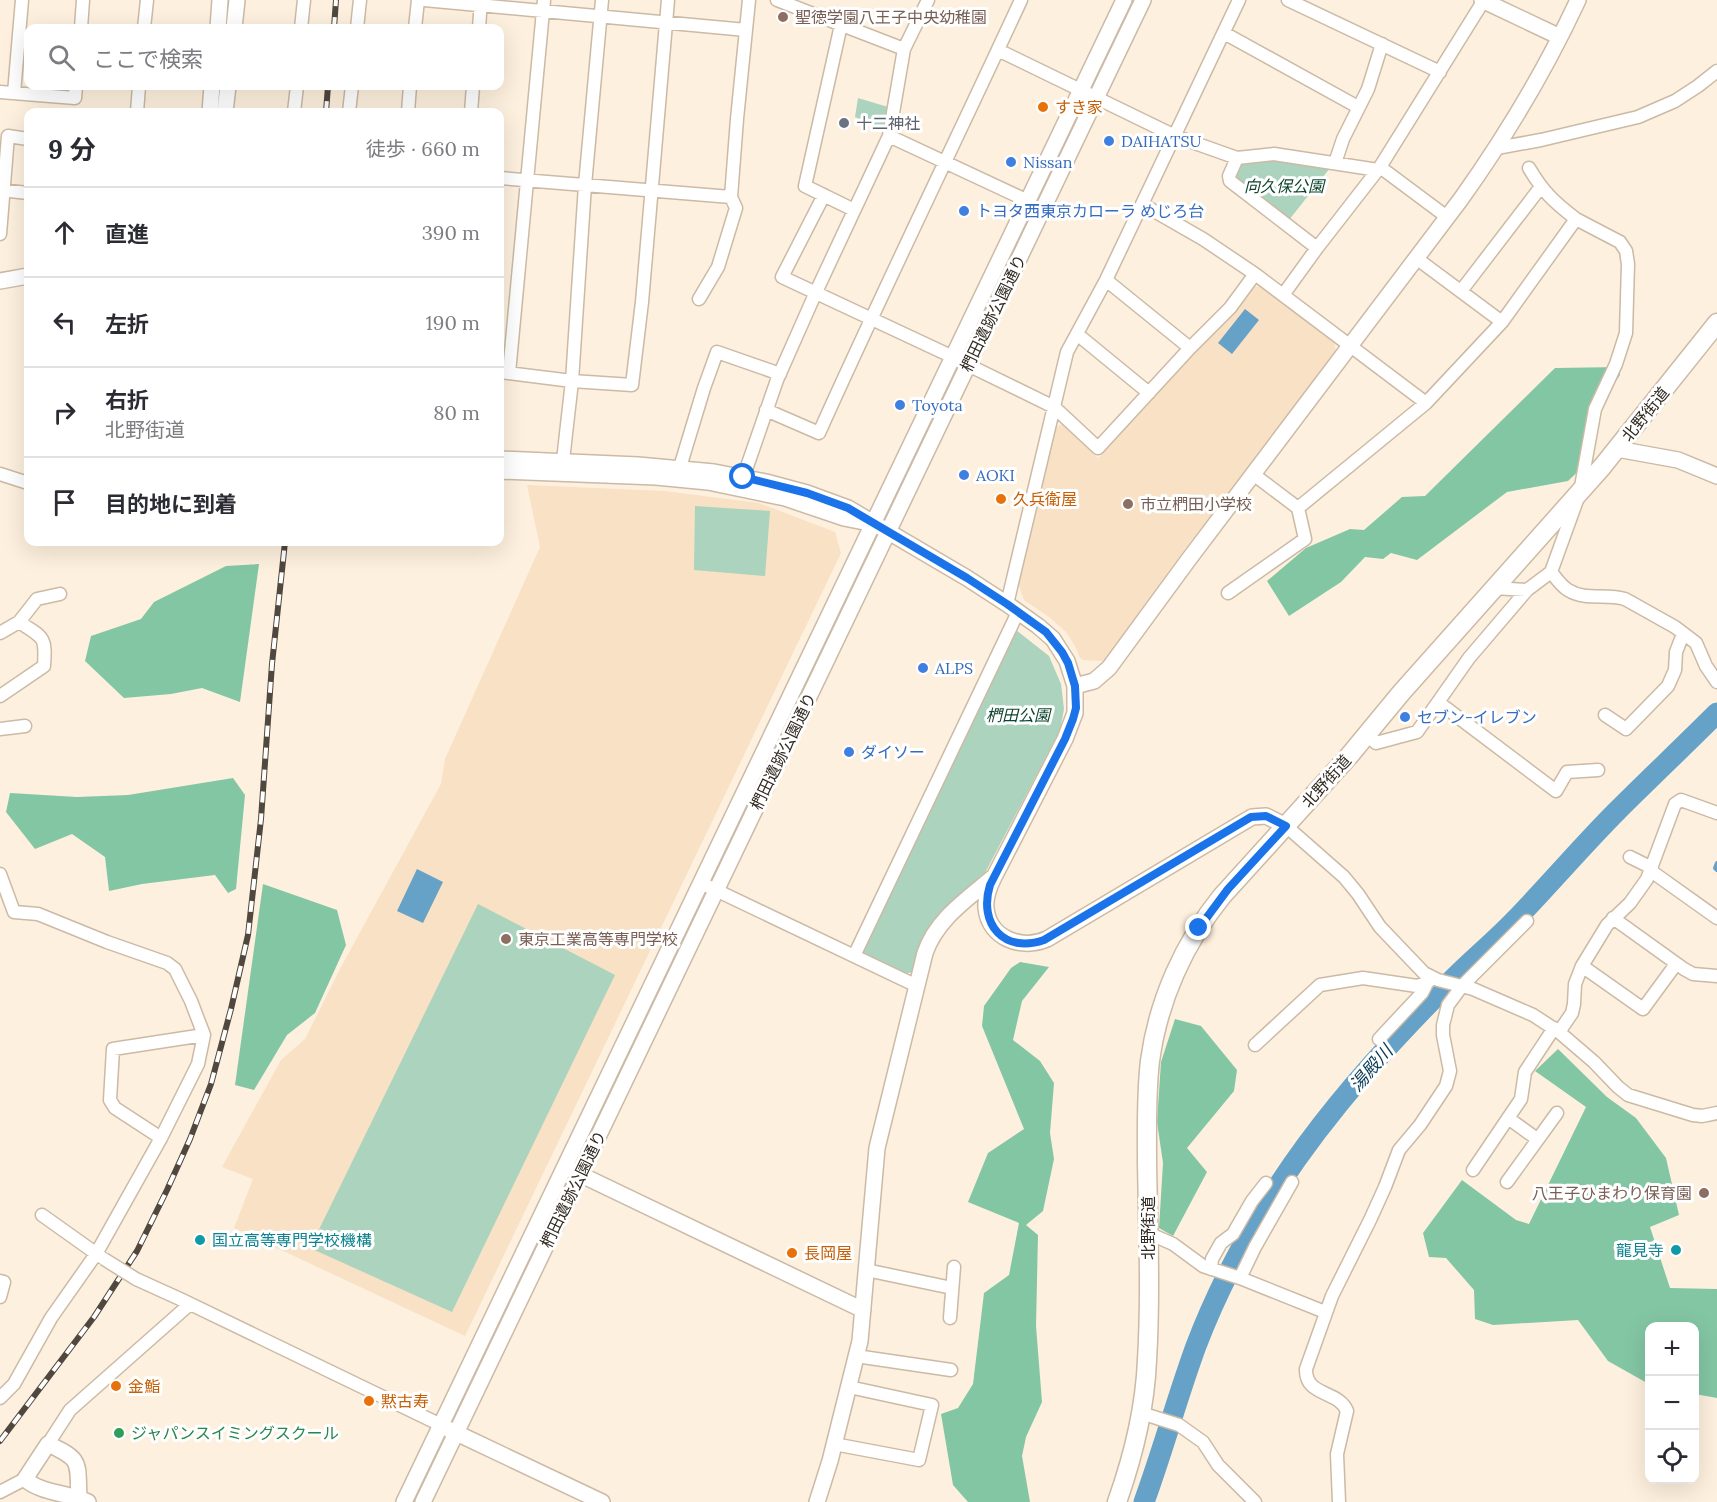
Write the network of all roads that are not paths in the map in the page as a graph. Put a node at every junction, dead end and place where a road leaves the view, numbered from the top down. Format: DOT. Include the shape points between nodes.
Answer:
graph roads {
  1 [pos="22,0"];
  2 [pos="83,0"];
  3 [pos="147,0"];
  4 [pos="220,0"];
  5 [pos="237,0"];
  6 [pos="304,0"];
  7 [pos="360,0"];
  8 [pos="418,0"];
  9 [pos="424,0"];
  10 [pos="602,0"];
  11 [pos="668,0"];
  12 [pos="749,0"];
  13 [pos="777,0"];
  14 [pos="928,0"];
  15 [pos="1021,0"];
  16 [pos="1124,0"];
  17 [pos="1143,0"];
  18 [pos="1239,0"];
  19 [pos="1288,0"];
  20 [pos="1483,0"];
  21 [pos="1578,0"];
  22 [pos="481,3"];
  23 [pos="543,5"];
  24 [pos="601,16"];
  25 [pos="666,23"];
  26 [pos="81,24"];
  27 [pos="144,24"];
  28 [pos="218,24"];
  29 [pos="234,24"];
  30 [pos="301,24"];
  31 [pos="357,24"];
  32 [pos="415,24"];
  33 [pos="479,24"];
  34 [pos="841,25"];
  35 [pos="746,30"];
  36 [pos="1224,33"];
  37 [pos="1560,37"];
  38 [pos="1382,44"];
  39 [pos="904,50"];
  40 [pos="998,50"];
  41 [pos="1717,71"];
  42 [pos="1440,72"];
  43 [pos="76,90"];
  44 [pos="140,90"];
  45 [pos="212,90"];
  46 [pos="228,90"];
  47 [pos="297,90"];
  48 [pos="352,90"];
  49 [pos="410,90"];
  50 [pos="473,90"];
  51 [pos="1081,91"];
  52 [pos="0,92"];
  53 [pos="14,93"];
  54 [pos="1096,98"];
  55 [pos="1358,107"];
  56 [pos="137,108"];
  57 [pos="210,108"];
  58 [pos="225,108"];
  59 [pos="294,108"];
  60 [pos="349,108"];
  61 [pos="408,108"];
  62 [pos="471,108"];
  63 [pos="889,136"];
  64 [pos="1175,136"];
  65 [pos="24,138"];
  66 [pos="1497,148"];
  67 [pos="1237,158"];
  68 [pos="945,162"];
  69 [pos="1335,163"];
  70 [pos="1379,168"];
  71 [pos="1529,168"];
  72 [pos="504,178"];
  73 [pos="526,180"];
  74 [pos="585,185"];
  75 [pos="1540,188"];
  76 [pos="651,190"];
  77 [pos="2,191"];
  78 [pos="24,194"];
  79 [pos="824,195"];
  80 [pos="731,197"];
  81 [pos="1028,201"];
  82 [pos="1142,204"];
  83 [pos="854,210"];
  84 [pos="1447,217"];
  85 [pos="1576,219"];
  86 [pos="0,234"];
  87 [pos="1317,248"];
  88 [pos="1416,258"];
  89 [pos="1255,274"];
  90 [pos="24,277"];
  91 [pos="0,280"];
  92 [pos="1106,280"];
  93 [pos="1461,291"];
  94 [pos="816,292"];
  95 [pos="1283,295"];
  96 [pos="699,299"];
  97 [pos="870,319"];
  98 [pos="1502,322"];
  99 [pos="1717,323"];
  100 [pos="1077,334"];
  101 [pos="1350,346"];
  102 [pos="1190,348"];
  103 [pos="953,357"];
  104 [pos="968,365"];
  105 [pos="504,373"];
  106 [pos="780,374"];
  107 [pos="572,381"];
  108 [pos="1149,393"];
  109 [pos="1426,403"];
  110 [pos="1054,407"];
  111 [pos="766,410"];
  112 [pos="1617,449"];
  113 [pos="504,460"];
  114 [pos="562,468"];
  115 [pos="504,471"];
  116 [pos="678,473"];
  117 [pos="0,474"];
  118 [pos="1253,474"];
  119 [pos="1717,476"];
  120 [pos="24,482"];
  121 [pos="741,482"];
  122 [pos="1580,492"];
  123 [pos="1298,508"];
  124 [pos="873,524"];
  125 [pos="888,532"];
  126 [pos="1551,572"];
  127 [pos="1494,588"];
  128 [pos="1527,590"];
  129 [pos="1228,593"];
  130 [pos="60,594"];
  131 [pos="1013,608"];
  132 [pos="19,622"];
  133 [pos="0,633"];
  134 [pos="1683,634"];
  135 [pos="1717,682"];
  136 [pos="1075,686"];
  137 [pos="0,696"];
  138 [pos="1438,702"];
  139 [pos="1605,715"];
  140 [pos="25,726"];
  141 [pos="0,729"];
  142 [pos="1367,735"];
  143 [pos="1598,770"];
  144 [pos="1717,813"];
  145 [pos="1286,826"];
  146 [pos="1630,857"];
  147 [pos="1651,869"];
  148 [pos="0,874"];
  149 [pos="994,877"];
  150 [pos="701,883"];
  151 [pos="716,890"];
  152 [pos="1613,918"];
  153 [pos="1717,918"];
  154 [pos="1527,921"];
  155 [pos="854,956"];
  156 [pos="1676,964"];
  157 [pos="1582,966"];
  158 [pos="1717,976"];
  159 [pos="1433,981"];
  160 [pos="917,986"];
  161 [pos="1461,986"];
  162 [pos="1556,1030"];
  163 [pos="204,1035"];
  164 [pos="1379,1039"];
  165 [pos="1255,1045"];
  166 [pos="1557,1113"];
  167 [pos="1717,1113"];
  168 [pos="1508,1118"];
  169 [pos="161,1138"];
  170 [pos="1537,1139"];
  171 [pos="565,1167"];
  172 [pos="1473,1170"];
  173 [pos="580,1174"];
  174 [pos="1292,1182"];
  175 [pos="1507,1182"];
  176 [pos="1266,1183"];
  177 [pos="42,1215"];
  178 [pos="1148,1233"];
  179 [pos="100,1257"];
  180 [pos="954,1268"];
  181 [pos="866,1270"];
  182 [pos="1214,1270"];
  183 [pos="1238,1277"];
  184 [pos="0,1281"];
  185 [pos="952,1288"];
  186 [pos="0,1297"];
  187 [pos="190,1304"];
  188 [pos="863,1310"];
  189 [pos="1325,1312"];
  190 [pos="950,1318"];
  191 [pos="856,1356"];
  192 [pos="951,1370"];
  193 [pos="849,1388"];
  194 [pos="0,1398"];
  195 [pos="1141,1413"];
  196 [pos="441,1425"];
  197 [pos="456,1433"];
  198 [pos="48,1444"];
  199 [pos="834,1444"];
  200 [pos="25,1479"];
  201 [pos="0,1492"];
  202 [pos="84,1500"];
  203 [pos="404,1502"];
  204 [pos="423,1502"];
  205 [pos="602,1502"];
  206 [pos="817,1502"];
  207 [pos="1117,1502"];
  208 [pos="1255,1502"];
  209 [pos="1339,1502"];
  1 -- 53 [label="street"];
  2 -- 26 [label="street"];
  3 -- 27 [label="street"];
  4 -- 28 [label="street"];
  5 -- 29 [label="street"];
  6 -- 30 [label="street"];
  7 -- 31 [label="street"];
  8 -- 32 [label="street"];
  9 -- 22 [label="street"];
  10 -- 24 [label="street"];
  11 -- 25 [label="street"];
  12 -- 35 [label="street"];
  13 -- 34 [label="street"];
  14 -- 39 [label="street"];
  15 -- 40 [label="street"];
  16 -- 51 [label="street, 椚田遺跡公園通り"];
  17 -- 54 [label="street, 椚田遺跡公園通り"];
  18 -- 36 [label="street"];
  19 -- 38 [label="street"];
  20 -- 37 [label="street"];
  20 -- 42 [label="street"];
  21 -- 37 [label="street"];
  22 -- 23 [label="street"];
  22 -- 33 [label="street"];
  23 -- 24 [label="street"];
  23 -- 73 [label="street"];
  24 -- 25 [label="street"];
  24 -- 74 [label="street"];
  25 -- 35 [label="street"];
  25 -- 76 [label="street"];
  34 -- 39 [label="street"];
  34 -- 79 [label="street" via="805,186"];
  35 -- 80 [label="street"];
  36 -- 55 [label="street"];
  36 -- 64 [label="street"];
  37 -- 66 [label="street"];
  38 -- 42 [label="street"];
  38 -- 55 [label="street"];
  39 -- 63 [label="street"];
  40 -- 51 [label="street"];
  40 -- 68 [label="street"];
  41 -- 66 [label="street" via="1675,101 1638,117"];
  42 -- 70 [label="street"];
  43 -- 53 [label="street" via="75,98"];
  44 -- 56 [label="street"];
  45 -- 57 [label="street"];
  46 -- 58 [label="street"];
  47 -- 59 [label="street"];
  48 -- 60 [label="street"];
  49 -- 61 [label="street"];
  50 -- 62 [label="street"];
  51 -- 54 [label="street"];
  51 -- 81 [label="street, 椚田遺跡公園通り"];
  52 -- 53 [label="street"];
  54 -- 64 [label="street"];
  54 -- 104 [label="street, 椚田遺跡公園通り"];
  55 -- 69 [label="street"];
  63 -- 68 [label="street"];
  63 -- 83 [label="street"];
  64 -- 67 [label="street"];
  64 -- 82 [label="street"];
  65 -- 77 [label="street" via="8,136"];
  66 -- 84 [label="street"];
  67 -- 69 [label="street" via="1275,154"];
  67 -- 87 [label="street" via="1228,176 1230,181"];
  68 -- 81 [label="street"];
  68 -- 97 [label="street"];
  69 -- 70 [label="street"];
  70 -- 84 [label="street"];
  70 -- 87 [label="street"];
  71 -- 75 [label="street"];
  72 -- 73 [label="street"];
  73 -- 74 [label="street"];
  73 -- 105 [label="street"];
  74 -- 76 [label="street"];
  74 -- 107 [label="street"];
  75 -- 85 [label="street"];
  75 -- 93 [label="street"];
  76 -- 80 [label="street"];
  76 -- 107 [label="street" via="632,385"];
  77 -- 78 [label="street"];
  77 -- 86 [label="street"];
  79 -- 83 [label="street"];
  79 -- 94 [label="street" via="782,277"];
  80 -- 96 [label="street" via="736,208 718,267"];
  81 -- 103 [label="street, 椚田遺跡公園通り"];
  82 -- 89 [label="street"];
  82 -- 92 [label="street"];
  83 -- 94 [label="street"];
  84 -- 88 [label="street"];
  85 -- 98 [label="street"];
  85 -- 122 [label="street" via="1620,242 1628,264 1626,333 1595,409"];
  87 -- 95 [label="street"];
  88 -- 93 [label="street"];
  88 -- 101 [label="street"];
  89 -- 95 [label="street"];
  89 -- 102 [label="street" via="1230,308"];
  90 -- 91 [label="street"];
  92 -- 100 [label="street"];
  92 -- 102 [label="street"];
  93 -- 98 [label="street"];
  94 -- 97 [label="street"];
  94 -- 106 [label="street"];
  95 -- 101 [label="street"];
  97 -- 103 [label="street"];
  97 -- 111 [label="street" via="819,434"];
  98 -- 109 [label="street"];
  99 -- 112 [label="main road, 北野街道"];
  100 -- 108 [label="street"];
  100 -- 110 [label="street" via="1067,352"];
  101 -- 109 [label="street"];
  101 -- 118 [label="street"];
  102 -- 108 [label="street"];
  103 -- 124 [label="street, 椚田遺跡公園通り"];
  104 -- 110 [label="street"];
  104 -- 125 [label="street, 椚田遺跡公園通り"];
  105 -- 107 [label="street"];
  106 -- 111 [label="street"];
  106 -- 116 [label="street" via="717,352"];
  107 -- 114 [label="street"];
  108 -- 110 [label="street" via="1098,448"];
  109 -- 123 [label="street"];
  110 -- 131 [label="street"];
  111 -- 121 [label="street"];
  112 -- 119 [label="street" via="1678,460"];
  112 -- 122 [label="main road, 北野街道"];
  113 -- 114 [label="street"];
  114 -- 115 [label="street"];
  114 -- 116 [label="street"];
  116 -- 121 [label="street"];
  117 -- 120 [label="street"];
  118 -- 123 [label="street"];
  118 -- 136 [label="street" via="1109,668 1094,681"];
  121 -- 124 [label="street" via="844,518"];
  122 -- 126 [label="street"];
  122 -- 127 [label="main road, 北野街道"];
  123 -- 129 [label="street" via="1305,538"];
  124 -- 125 [label="street"];
  124 -- 150 [label="street, 椚田遺跡公園通り"];
  125 -- 131 [label="street"];
  125 -- 151 [label="street, 椚田遺跡公園通り"];
  126 -- 128 [label="street"];
  126 -- 134 [label="street" via="1571,592 1625,599"];
  127 -- 128 [label="street"];
  127 -- 142 [label="main road, 北野街道"];
  128 -- 138 [label="street" via="1469,658"];
  130 -- 132 [label="street" via="37,599"];
  131 -- 136 [label="street" via="1053,639 1067,661"];
  131 -- 155 [label="street"];
  132 -- 133 [label="street"];
  132 -- 137 [label="street" via="39,634 45,644 44,666"];
  134 -- 135 [label="street" via="1696,643"];
  134 -- 139 [label="street" via="1668,686 1626,729"];
  136 -- 149 [label="street" via="1076,708 1070,729"];
  138 -- 142 [label="street" via="1417,732 1376,743"];
  138 -- 143 [label="street" via="1556,791 1567,772"];
  140 -- 141 [label="street"];
  142 -- 145 [label="main road, 北野街道"];
  144 -- 147 [label="street" via="1679,801"];
  145 -- 149 [label="street" via="1266,816 1251,817 1033,944 1010,940 991,924 986,901"];
  145 -- 159 [label="street" via="1344,877 1380,927"];
  145 -- 178 [label="main road, 北野街道" via="1208,914 1185,952 1164,1003 1148,1083"];
  146 -- 147 [label="street"];
  147 -- 152 [label="street" via="1630,903"];
  147 -- 153 [label="street"];
  148 -- 163 [label="street" via="14,912 38,914 175,969"];
  149 -- 160 [label="street" via="937,929 927,947"];
  150 -- 151 [label="street"];
  150 -- 171 [label="street, 椚田遺跡公園通り"];
  151 -- 155 [label="street"];
  151 -- 173 [label="street, 椚田遺跡公園通り"];
  152 -- 156 [label="street"];
  152 -- 157 [label="street"];
  154 -- 161 [label="street"];
  155 -- 160 [label="street"];
  156 -- 157 [label="street" via="1643,1009"];
  156 -- 158 [label="street" via="1692,974"];
  157 -- 162 [label="street" via="1575,984 1572,1012"];
  159 -- 161 [label="street"];
  159 -- 164 [label="street"];
  159 -- 165 [label="street" via="1417,986 1363,978 1320,985"];
  160 -- 181 [label="street" via="877,1148"];
  161 -- 162 [label="street" via="1516,1007"];
  161 -- 189 [label="street" via="1448,1005 1443,1025 1450,1071 1446,1086 1399,1150"];
  162 -- 167 [label="street" via="1628,1095 1694,1115"];
  162 -- 168 [label="street" via="1525,1072 1521,1099"];
  163 -- 169 [label="street" via="198,1064"];
  163 -- 169 [label="street" via="113,1049 110,1100 115,1108"];
  166 -- 170 [label="street"];
  168 -- 170 [label="street"];
  168 -- 172 [label="street"];
  169 -- 179 [label="street"];
  170 -- 175 [label="street"];
  171 -- 173 [label="street"];
  171 -- 196 [label="street, 椚田遺跡公園通り"];
  173 -- 188 [label="street"];
  173 -- 197 [label="street, 椚田遺跡公園通り"];
  174 -- 183 [label="street"];
  176 -- 182 [label="street" via="1233,1234 1221,1243 1212,1259"];
  177 -- 179 [label="street"];
  178 -- 182 [label="street"];
  178 -- 195 [label="main road, 北野街道" via="1147,1362"];
  179 -- 187 [label="street, bridge"];
  179 -- 194 [label="street" via="51,1318 14,1384"];
  180 -- 185 [label="street"];
  181 -- 185 [label="street"];
  181 -- 188 [label="street"];
  182 -- 183 [label="street"];
  183 -- 189 [label="street"];
  184 -- 186 [label="street" via="4,1282"];
  185 -- 190 [label="street"];
  187 -- 196 [label="street"];
  187 -- 198 [label="street" via="70,1410"];
  188 -- 191 [label="street"];
  189 -- 209 [label="street" via="1305,1376 1310,1385 1342,1403 1347,1411 1337,1454"];
  191 -- 192 [label="street"];
  191 -- 193 [label="street"];
  193 -- 199 [label="street"];
  193 -- 199 [label="street" via="932,1405 919,1460"];
  195 -- 207 [label="main road, 北野街道"];
  195 -- 208 [label="street" via="1179,1425 1203,1442 1218,1465"];
  196 -- 197 [label="street"];
  196 -- 203 [label="street, 椚田遺跡公園通り"];
  197 -- 204 [label="street, 椚田遺跡公園通り"];
  197 -- 205 [label="street"];
  198 -- 200 [label="street"];
  198 -- 202 [label="street" via="76,1461"];
  199 -- 206 [label="street"];
  200 -- 201 [label="street"];
  200 -- 202 [label="street" via="32,1485"];
}
